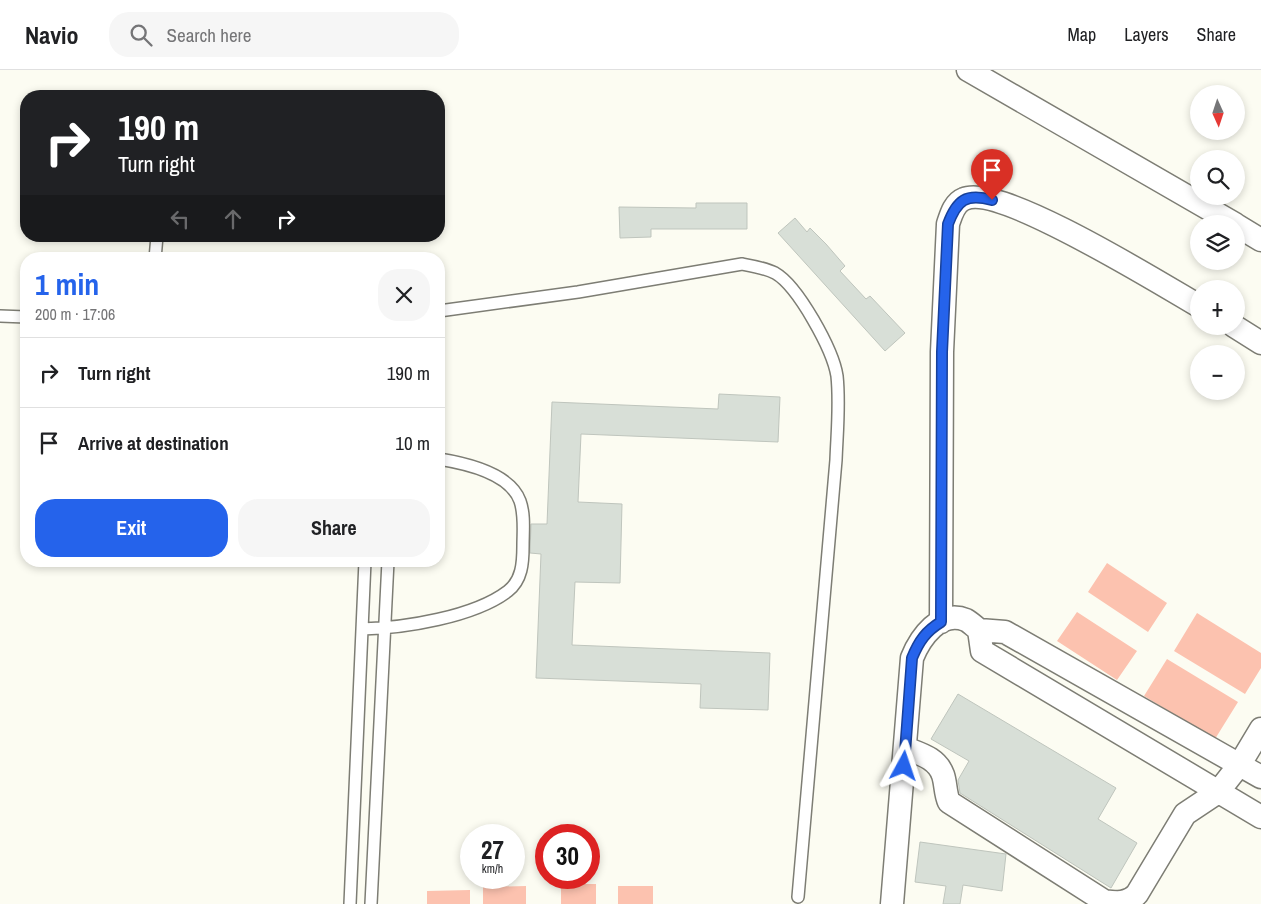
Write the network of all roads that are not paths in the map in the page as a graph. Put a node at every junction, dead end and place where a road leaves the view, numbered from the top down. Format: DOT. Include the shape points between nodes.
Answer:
graph roads {
  1 [pos="968,70"];
  2 [pos="1220,215"];
  3 [pos="1245,230"];
  4 [pos="1261,240"];
  5 [pos="1190,301"];
  6 [pos="445,310"];
  7 [pos="0,316"];
  8 [pos="20,317"];
  9 [pos="1245,333"];
  10 [pos="1261,343"];
  11 [pos="445,460"];
  12 [pos="365,567"];
  13 [pos="388,567"];
  14 [pos="941,622"];
  15 [pos="362,629"];
  16 [pos="385,629"];
  17 [pos="979,630"];
  18 [pos="1261,729"];
  19 [pos="905,748"];
  20 [pos="1240,764"];
  21 [pos="1261,776"];
  22 [pos="1218,792"];
  23 [pos="1261,817"];
  24 [pos="798,898"];
  25 [pos="350,904"];
  26 [pos="371,904"];
  27 [pos="892,904"];
  1 -- 2 [label="street"];
  3 -- 4 [label="street"];
  5 -- 14 [label="street" via="1088,243 1004,203 980,196 964,199 954,208 948,224 942,343"];
  6 -- 24 [label="lane" via="742,264 775,274 787,283 803,304 829,352 837,375 838,401 836,460"];
  7 -- 8 [label="lane"];
  9 -- 10 [label="street"];
  11 -- 16 [label="lane" via="496,476 519,499 524,516 520,576 509,590 481,605 455,615"];
  12 -- 15 [label="lane"];
  13 -- 16 [label="lane"];
  14 -- 17 [label="street" via="950,618 965,620"];
  14 -- 19 [label="street" via="929,629 919,641 912,658"];
  15 -- 16 [label="lane"];
  15 -- 25 [label="lane"];
  16 -- 26 [label="lane"];
  17 -- 20 [label="street" via="1005,632"];
  17 -- 22 [label="street" via="982,651"];
  18 -- 20 [label="street"];
  19 -- 22 [label="street" via="932,759 942,774 948,802 1104,900 1119,903 1131,900 1137,894 1185,814"];
  19 -- 27 [label="street"];
  20 -- 21 [label="street"];
  20 -- 22 [label="street"];
  22 -- 23 [label="street"];
}
